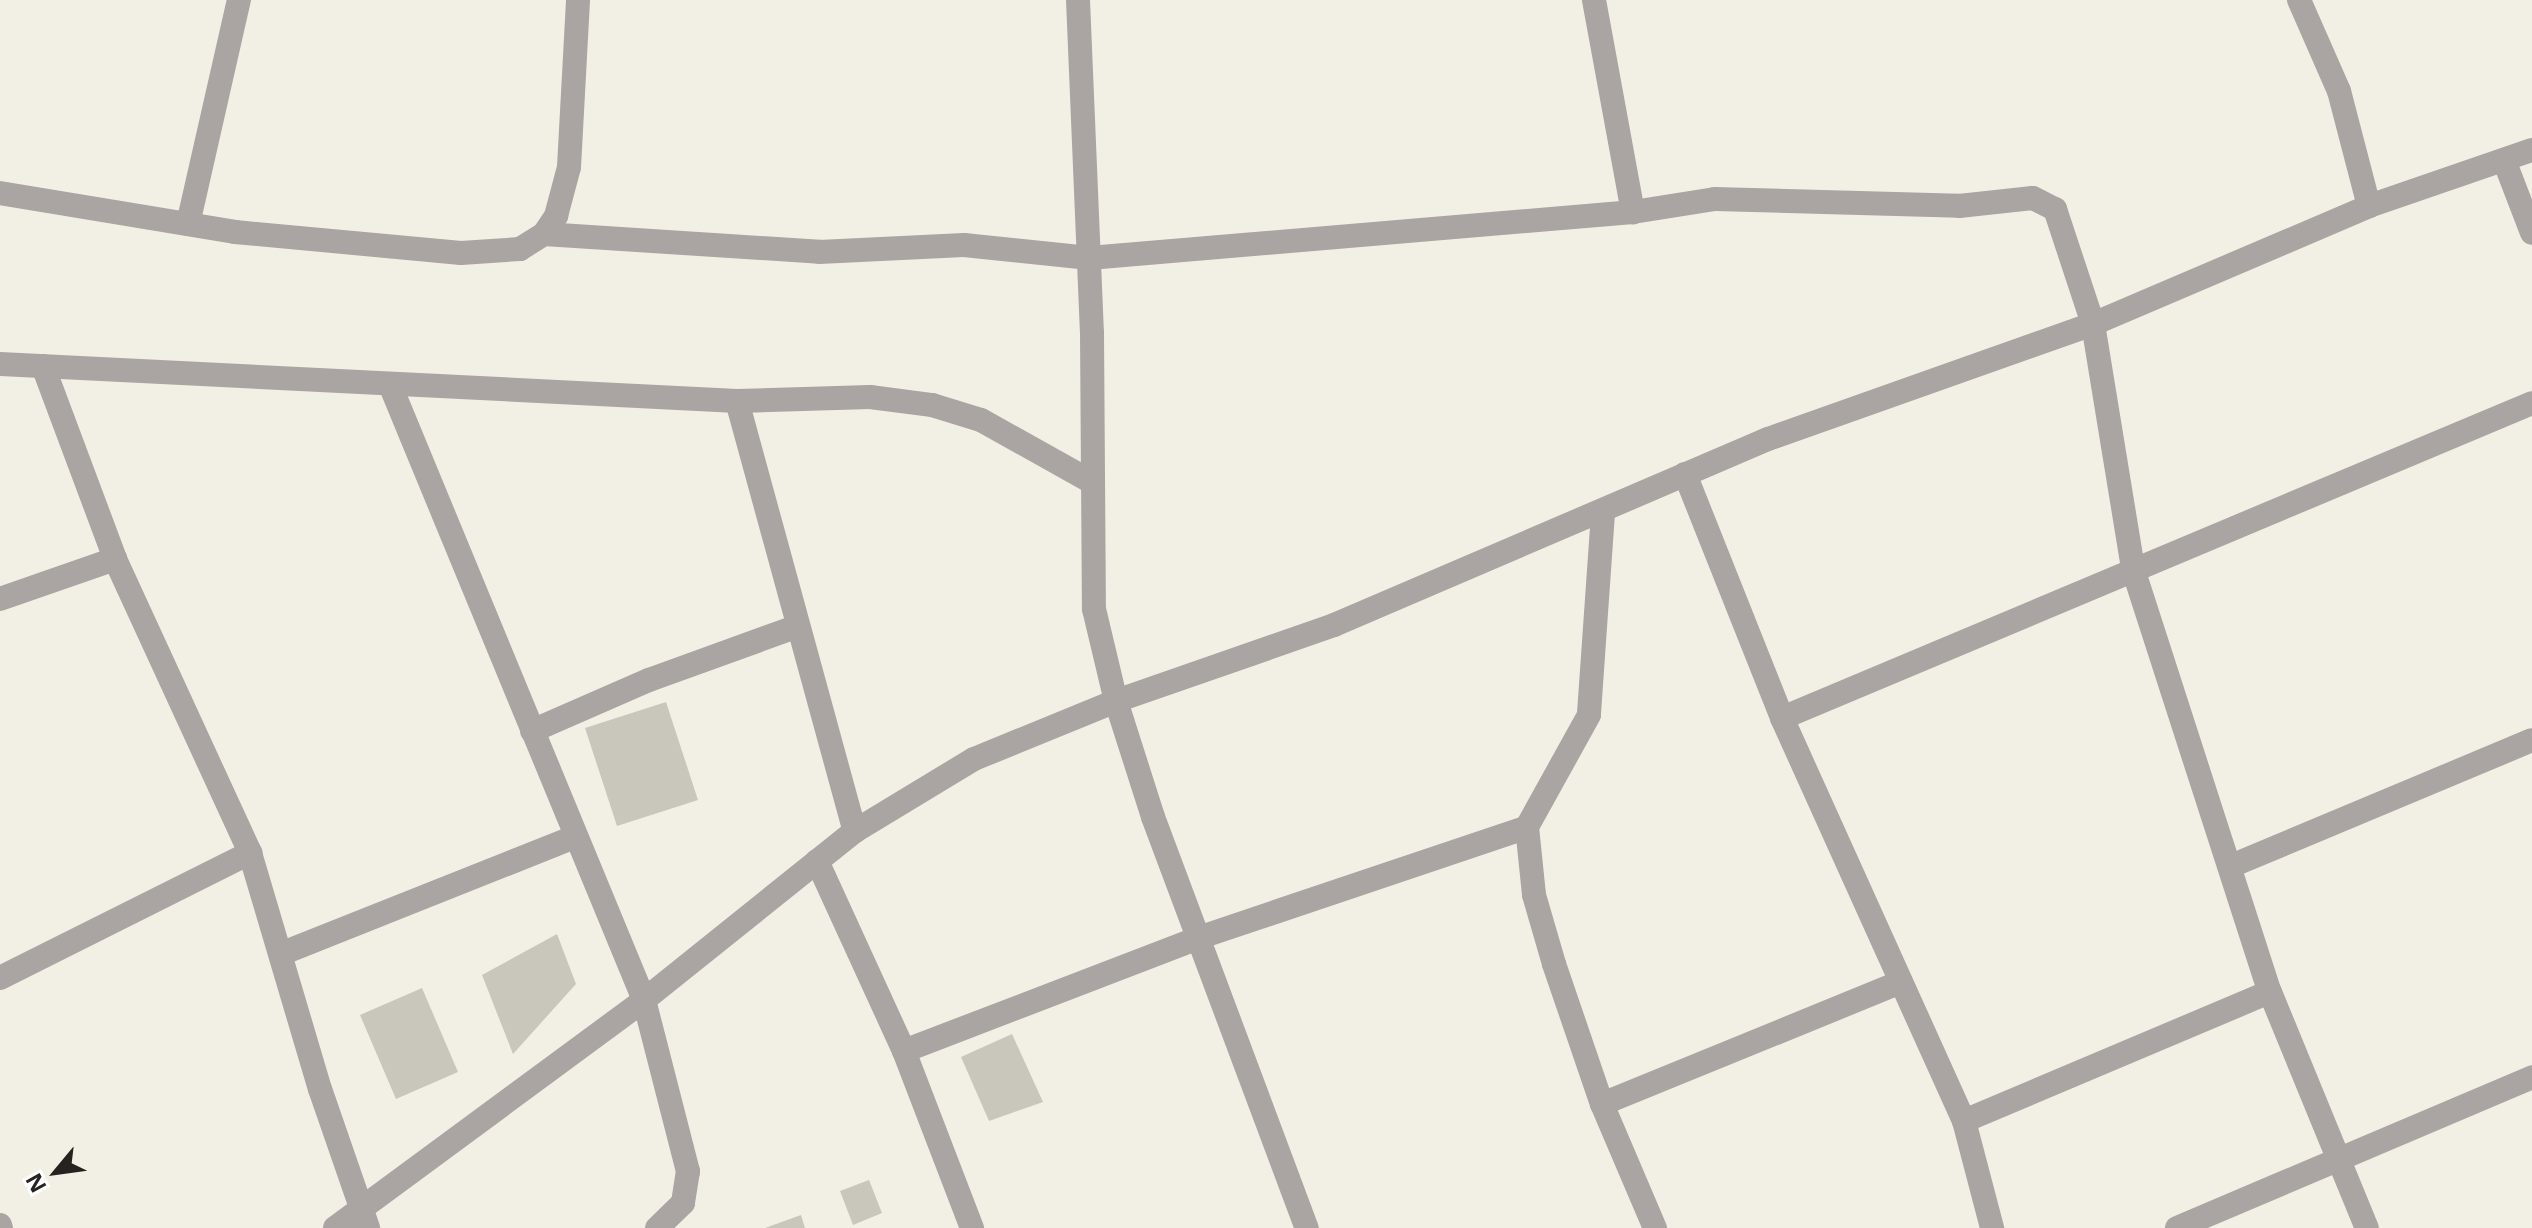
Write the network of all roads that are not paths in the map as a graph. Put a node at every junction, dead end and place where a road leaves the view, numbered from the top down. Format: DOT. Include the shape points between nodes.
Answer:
graph roads {
  1 [pos="239,0"];
  2 [pos="578,0"];
  3 [pos="1078,0"];
  4 [pos="1594,0"];
  5 [pos="2299,0"];
  6 [pos="2532,150"];
  7 [pos="2504,160"];
  8 [pos="0,193"];
  9 [pos="2369,206"];
  10 [pos="1633,212"];
  11 [pos="188,224"];
  12 [pos="2532,233"];
  13 [pos="544,234"];
  14 [pos="1089,258"];
  15 [pos="2093,324"];
  16 [pos="0,364"];
  17 [pos="43,366"];
  18 [pos="391,387"];
  19 [pos="737,401"];
  20 [pos="2532,403"];
  21 [pos="1685,474"];
  22 [pos="1090,481"];
  23 [pos="1603,513"];
  24 [pos="115,559"];
  25 [pos="2133,569"];
  26 [pos="0,599"];
  27 [pos="798,626"];
  28 [pos="1116,701"];
  29 [pos="1782,718"];
  30 [pos="532,731"];
  31 [pos="2532,740"];
  32 [pos="1527,827"];
  33 [pos="855,831"];
  34 [pos="575,837"];
  35 [pos="250,853"];
  36 [pos="817,861"];
  37 [pos="2231,866"];
  38 [pos="1198,938"];
  39 [pos="283,953"];
  40 [pos="0,978"];
  41 [pos="1899,983"];
  42 [pos="2270,992"];
  43 [pos="644,1000"];
  44 [pos="904,1051"];
  45 [pos="2532,1077"];
  46 [pos="1602,1104"];
  47 [pos="1964,1121"];
  48 [pos="2338,1163"];
  49 [pos="365,1219"];
  50 [pos="335,1228"];
  51 [pos="657,1228"];
  52 [pos="972,1228"];
  53 [pos="1307,1228"];
  54 [pos="1655,1228"];
  55 [pos="1992,1228"];
  56 [pos="2177,1228"];
  57 [pos="2367,1228"];
  1 -- 11 [label="street"];
  2 -- 13 [label="street" via="569,167 556,216"];
  3 -- 14 [label="street"];
  4 -- 10 [label="street"];
  5 -- 9 [label="street" via="2339,91"];
  6 -- 7 [label="street"];
  7 -- 9 [label="street"];
  7 -- 12 [label="street"];
  8 -- 11 [label="street"];
  9 -- 15 [label="street"];
  10 -- 14 [label="street"];
  10 -- 15 [label="street" via="1715,199 1959,206 2033,198 2055,209"];
  11 -- 13 [label="street" via="461,253 520,249"];
  13 -- 14 [label="street" via="803,252 964,245"];
  14 -- 22 [label="street"];
  15 -- 21 [label="street"];
  15 -- 25 [label="street"];
  16 -- 17 [label="street"];
  17 -- 18 [label="street"];
  17 -- 24 [label="street"];
  18 -- 19 [label="street"];
  18 -- 30 [label="street"];
  19 -- 22 [label="street" via="834,396 932,405 981,420"];
  19 -- 27 [label="street"];
  20 -- 25 [label="street"];
  21 -- 23 [label="street"];
  21 -- 29 [label="street"];
  22 -- 28 [label="street" via="1094,609"];
  23 -- 28 [label="street" via="1334,625"];
  23 -- 32 [label="street" via="1589,715"];
  24 -- 26 [label="street"];
  24 -- 35 [label="street"];
  25 -- 29 [label="street"];
  25 -- 37 [label="street"];
  27 -- 30 [label="street" via="649,680"];
  27 -- 33 [label="street"];
  28 -- 33 [label="street" via="974,759"];
  28 -- 38 [label="street"];
  29 -- 41 [label="street"];
  30 -- 34 [label="street"];
  31 -- 37 [label="street"];
  32 -- 38 [label="street"];
  32 -- 46 [label="street" via="1534,895"];
  33 -- 36 [label="street"];
  34 -- 39 [label="street"];
  34 -- 43 [label="street"];
  35 -- 39 [label="street"];
  35 -- 40 [label="street"];
  36 -- 43 [label="street"];
  36 -- 44 [label="street"];
  37 -- 42 [label="street"];
  38 -- 44 [label="street"];
  38 -- 53 [label="street"];
  39 -- 49 [label="street"];
  41 -- 46 [label="street"];
  41 -- 47 [label="street"];
  42 -- 47 [label="street"];
  42 -- 48 [label="street"];
  43 -- 49 [label="street"];
  43 -- 51 [label="street" via="688,1171 683,1203"];
  44 -- 52 [label="street"];
  45 -- 48 [label="street"];
  46 -- 54 [label="street"];
  47 -- 55 [label="street"];
  48 -- 56 [label="street"];
  48 -- 57 [label="street"];
  49 -- 50 [label="street"];
}
